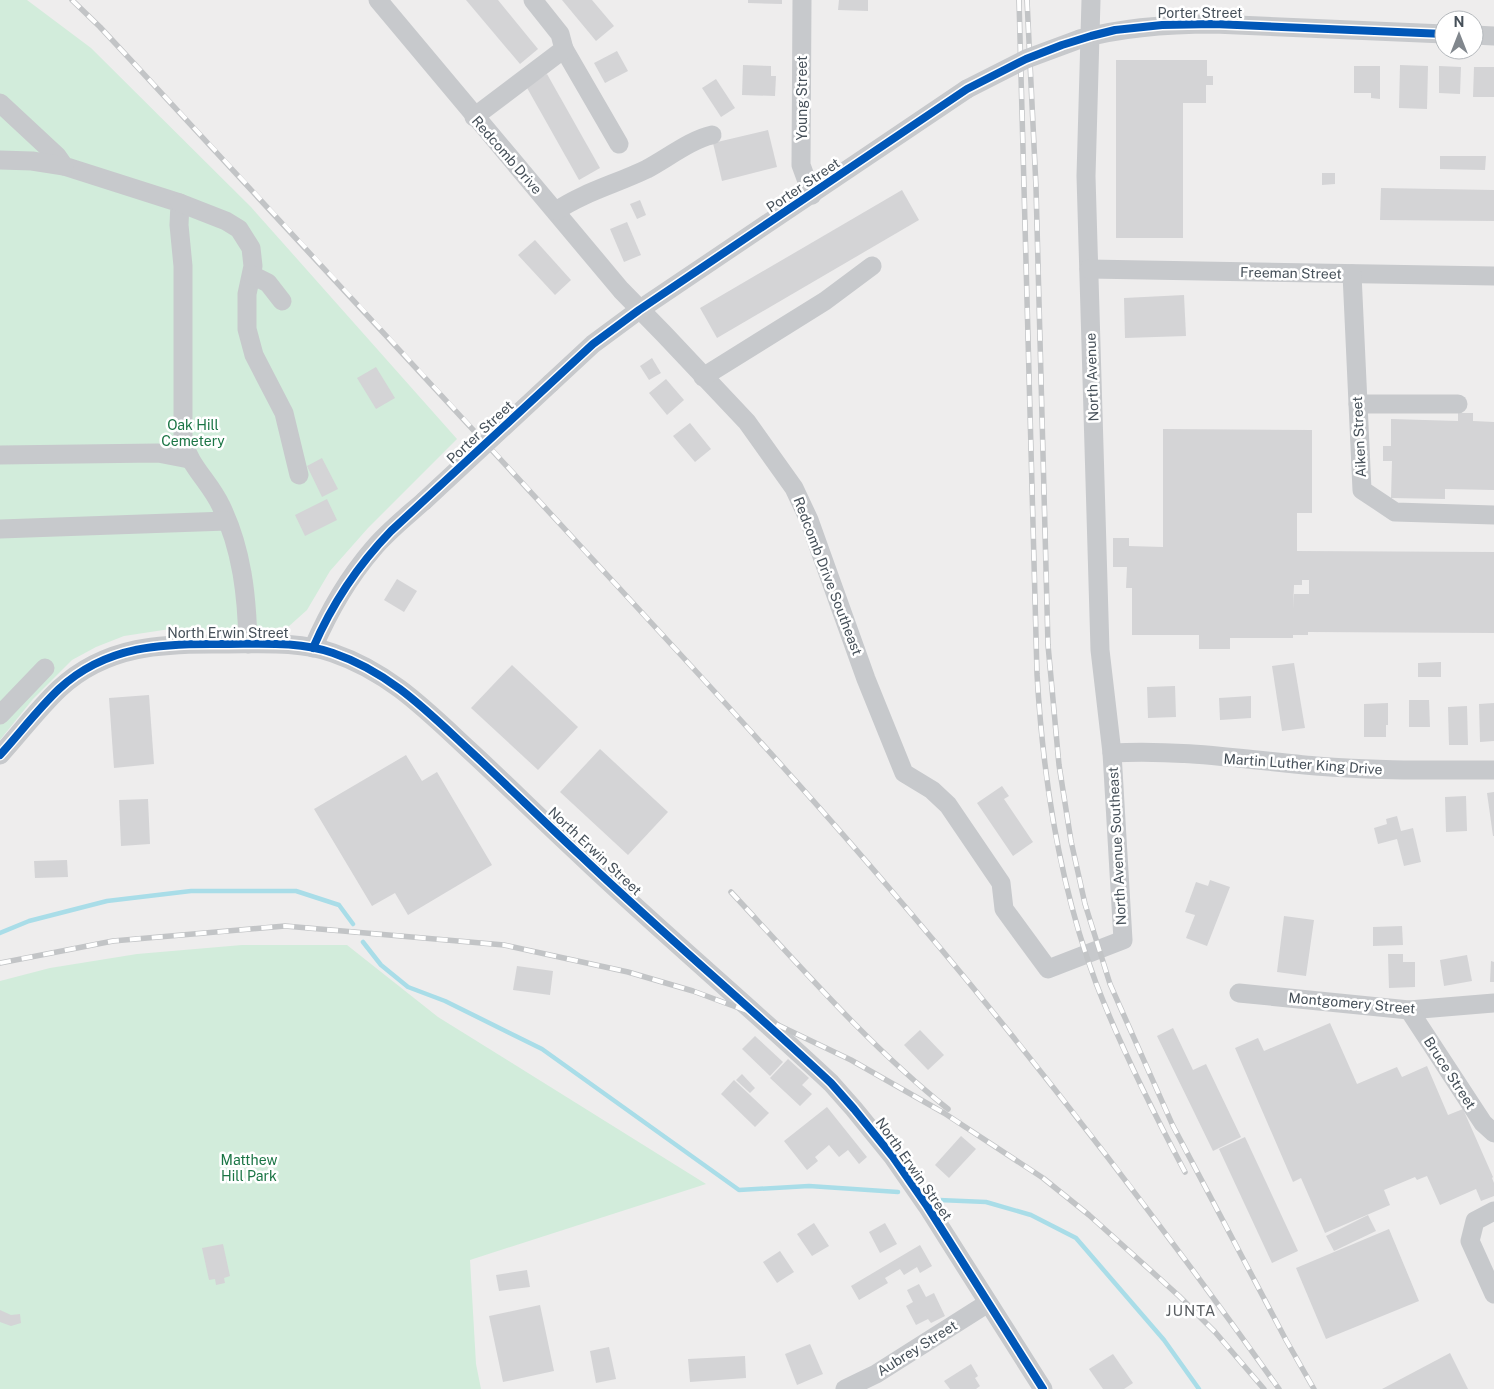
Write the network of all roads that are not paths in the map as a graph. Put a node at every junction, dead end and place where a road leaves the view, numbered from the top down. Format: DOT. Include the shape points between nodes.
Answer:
graph roads {
  1 [pos="378,0"];
  2 [pos="533,0"];
  3 [pos="802,0"];
  4 [pos="1091,0"];
  5 [pos="1434,34"];
  6 [pos="1085,37"];
  7 [pos="564,49"];
  8 [pos="0,103"];
  9 [pos="474,117"];
  10 [pos="712,135"];
  11 [pos="619,144"];
  12 [pos="0,160"];
  13 [pos="64,166"];
  14 [pos="812,194"];
  15 [pos="180,203"];
  16 [pos="556,211"];
  17 [pos="872,266"];
  18 [pos="1089,268"];
  19 [pos="1352,274"];
  20 [pos="252,275"];
  21 [pos="1494,276"];
  22 [pos="282,301"];
  23 [pos="639,310"];
  24 [pos="704,377"];
  25 [pos="1358,404"];
  26 [pos="1458,404"];
  27 [pos="0,455"];
  28 [pos="189,459"];
  29 [pos="299,475"];
  30 [pos="1494,515"];
  31 [pos="227,521"];
  32 [pos="0,529"];
  33 [pos="248,644"];
  34 [pos="313,648"];
  35 [pos="45,668"];
  36 [pos="4,707"];
  37 [pos="1112,753"];
  38 [pos="0,755"];
  39 [pos="1494,770"];
  40 [pos="1123,940"];
  41 [pos="1239,993"];
  42 [pos="1494,1003"];
  43 [pos="1409,1010"];
  44 [pos="1494,1133"];
  45 [pos="1494,1211"];
  46 [pos="1494,1294"];
  47 [pos="988,1302"];
  48 [pos="845,1389"];
  49 [pos="1043,1389"];
  1 -- 9 [label="street, Redcomb Drive"];
  2 -- 7 [label="street" via="560,34"];
  3 -- 14 [label="street, Young Street" via="802,165"];
  4 -- 6 [label="street, North Avenue"];
  5 -- 6 [label="street, Porter Street" via="1205,24 1139,27"];
  6 -- 14 [label="street, Porter Street, bridge" via="1026,59 967,89"];
  6 -- 18 [label="street, North Avenue"];
  7 -- 9 [label="street"];
  7 -- 11 [label="street"];
  8 -- 13 [label="street"];
  9 -- 16 [label="street, Redcomb Drive"];
  10 -- 16 [label="street" via="639,173 573,199"];
  12 -- 13 [label="street"];
  13 -- 15 [label="street"];
  14 -- 23 [label="street, Porter Street"];
  15 -- 20 [label="street" via="212,214 239,230 251,248"];
  15 -- 28 [label="street" via="183,440"];
  16 -- 23 [label="street, Redcomb Drive"];
  17 -- 24 [label="street" via="825,301"];
  18 -- 19 [label="street, Freeman Street"];
  18 -- 37 [label="street, North Avenue" via="1100,650"];
  19 -- 21 [label="street, Freeman Street"];
  19 -- 25 [label="street, Aiken Street"];
  20 -- 22 [label="street" via="268,283"];
  20 -- 29 [label="street" via="247,294 246,329 254,355 284,413"];
  23 -- 24 [label="street, Redcomb Drive Southeast"];
  23 -- 34 [label="street, Porter Street, bridge" via="593,344 391,530 363,562 337,601"];
  24 -- 40 [label="street, Redcomb Drive Southeast" via="747,422 794,488 904,773 932,790 948,805 1002,883 1004,909 1048,969"];
  25 -- 26 [label="street"];
  25 -- 30 [label="street, Aiken Street" via="1362,490 1395,512"];
  27 -- 28 [label="street" via="158,453"];
  28 -- 31 [label="street" via="214,493"];
  31 -- 32 [label="street"];
  31 -- 33 [label="street" via="240,562 248,615"];
  33 -- 34 [label="street, North Erwin Street"];
  33 -- 38 [label="street, North Erwin Street" via="158,646 108,658 60,688"];
  34 -- 47 [label="street, North Erwin Street" via="367,667 412,698 832,1083 893,1157"];
  35 -- 36 [label="street"];
  37 -- 39 [label="street, Martin Luther King Drive" via="1157,752 1354,768"];
  37 -- 40 [label="street, North Avenue Southeast"];
  41 -- 43 [label="street, Montgomery Street"];
  42 -- 43 [label="street, Montgomery Street"];
  43 -- 44 [label="street, Bruce Street" via="1483,1122"];
  45 -- 46 [label="street" via="1475,1221 1470,1241"];
  47 -- 48 [label="street, Aubrey Street" via="876,1374"];
  47 -- 49 [label="street, North Erwin Street"];
}
